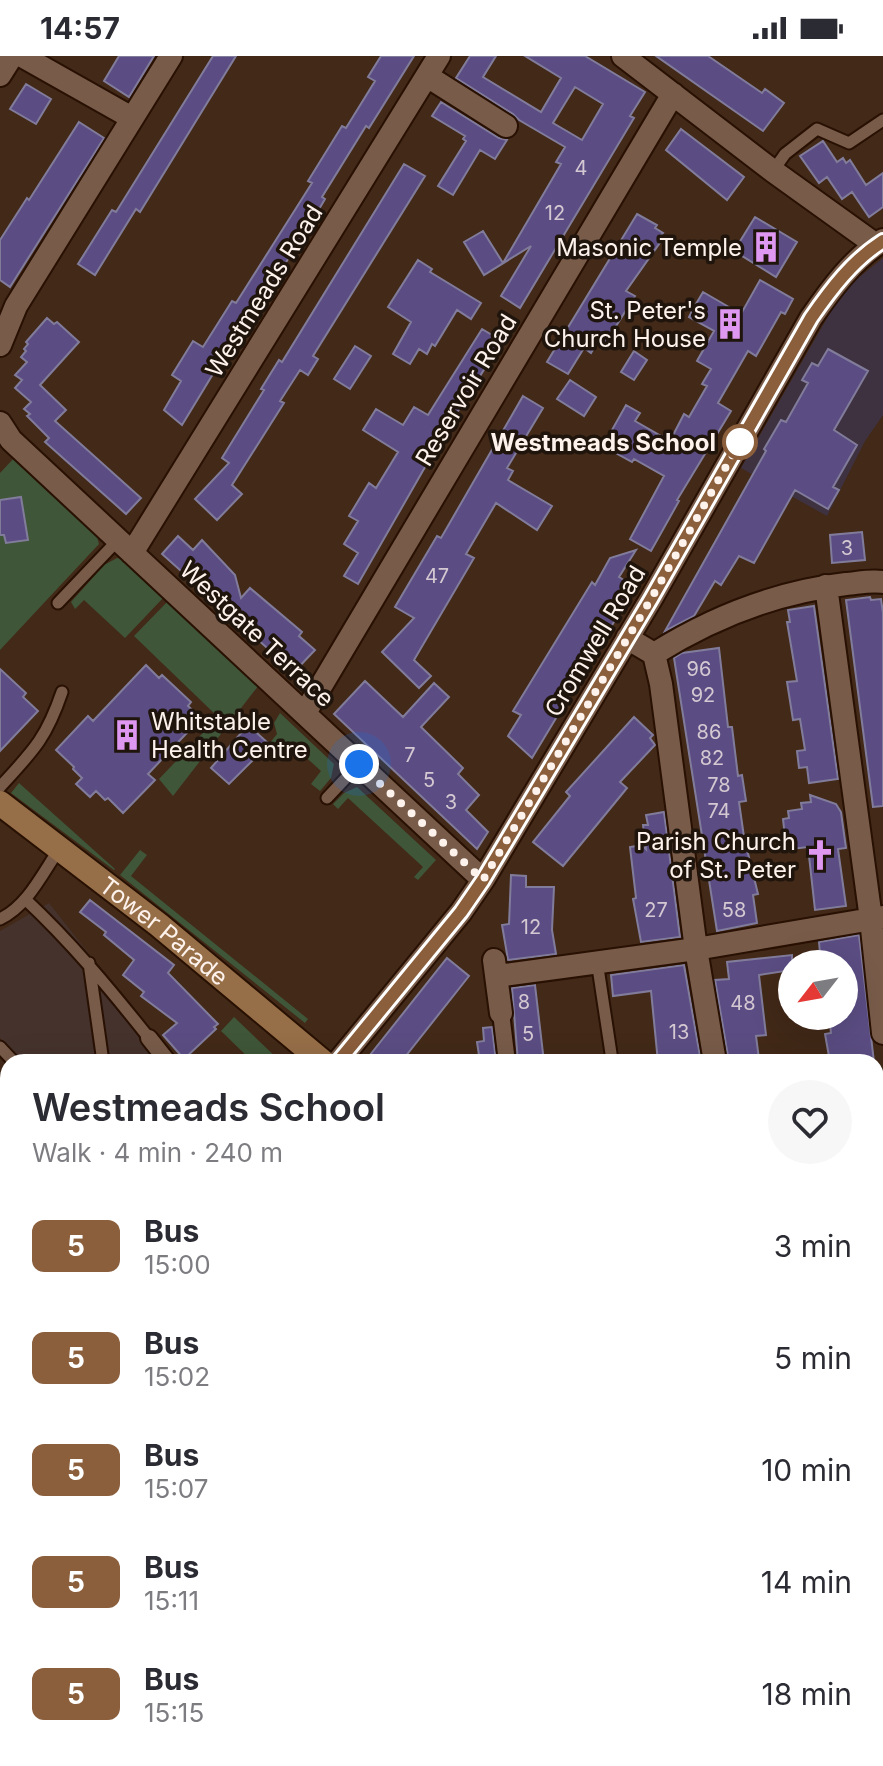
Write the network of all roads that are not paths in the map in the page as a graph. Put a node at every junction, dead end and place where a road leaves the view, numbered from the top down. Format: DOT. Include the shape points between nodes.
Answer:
graph roads {
  1 [pos="12,56"];
  2 [pos="22,56"];
  3 [pos="171,56"];
  4 [pos="439,56"];
  5 [pos="623,56"];
  6 [pos="0,75"];
  7 [pos="427,76"];
  8 [pos="673,94"];
  9 [pos="132,118"];
  10 [pos="883,120"];
  11 [pos="506,126"];
  12 [pos="773,171"];
  13 [pos="880,243"];
  14 [pos="0,345"];
  15 [pos="0,423"];
  16 [pos="125,546"];
  17 [pos="883,582"];
  18 [pos="826,586"];
  19 [pos="58,603"];
  20 [pos="627,638"];
  21 [pos="654,654"];
  22 [pos="62,692"];
  23 [pos="305,713"];
  24 [pos="359,764"];
  25 [pos="0,787"];
  26 [pos="327,798"];
  27 [pos="0,803"];
  28 [pos="60,847"];
  29 [pos="483,880"];
  30 [pos="25,899"];
  31 [pos="877,918"];
  32 [pos="0,919"];
  33 [pos="696,949"];
  34 [pos="597,961"];
  35 [pos="88,962"];
  36 [pos="501,1013"];
  37 [pos="883,1033"];
  38 [pos="149,1038"];
  39 [pos="102,1054"];
  40 [pos="162,1054"];
  41 [pos="313,1054"];
  42 [pos="345,1054"];
  43 [pos="506,1054"];
  44 [pos="611,1054"];
  45 [pos="714,1054"];
  1 -- 6 [label="street"];
  2 -- 9 [label="street"];
  3 -- 9 [label="street"];
  4 -- 7 [label="street, Westmeads Road"];
  5 -- 8 [label="street"];
  7 -- 11 [label="street"];
  7 -- 16 [label="street, Westmeads Road"];
  8 -- 12 [label="street"];
  8 -- 23 [label="street, Reservoir Road"];
  9 -- 14 [label="street" via="16,306"];
  10 -- 12 [label="lane" via="849,143 817,129 785,154"];
  12 -- 13 [label="street"];
  13 -- 20 [label="street, Cromwell Road" via="831,289 811,318"];
  15 -- 16 [label="street, Westgate Terrace" via="11,440"];
  16 -- 19 [label="lane"];
  16 -- 23 [label="street, Westgate Terrace"];
  17 -- 18 [label="street"];
  18 -- 21 [label="street" via="723,617"];
  18 -- 31 [label="street"];
  20 -- 21 [label="street"];
  20 -- 29 [label="street, Cromwell Road"];
  21 -- 33 [label="street"];
  22 -- 25 [label="lane" via="41,743"];
  23 -- 24 [label="street, Westgate Terrace"];
  24 -- 26 [label="lane"];
  24 -- 29 [label="street, Westgate Terrace"];
  27 -- 28 [label="main road, Tower Parade"];
  28 -- 30 [label="lane"];
  28 -- 41 [label="main road, Tower Parade"];
  29 -- 42 [label="street, Cromwell Road"];
  30 -- 32 [label="lane"];
  30 -- 35 [label="lane"];
  31 -- 33 [label="street"];
  31 -- 37 [label="street"];
  33 -- 34 [label="street"];
  33 -- 45 [label="street"];
  34 -- 36 [label="street" via="495,968"];
  34 -- 44 [label="lane"];
  35 -- 38 [label="lane"];
  35 -- 39 [label="lane"];
  36 -- 43 [label="street"];
  38 -- 40 [label="street"];
}
